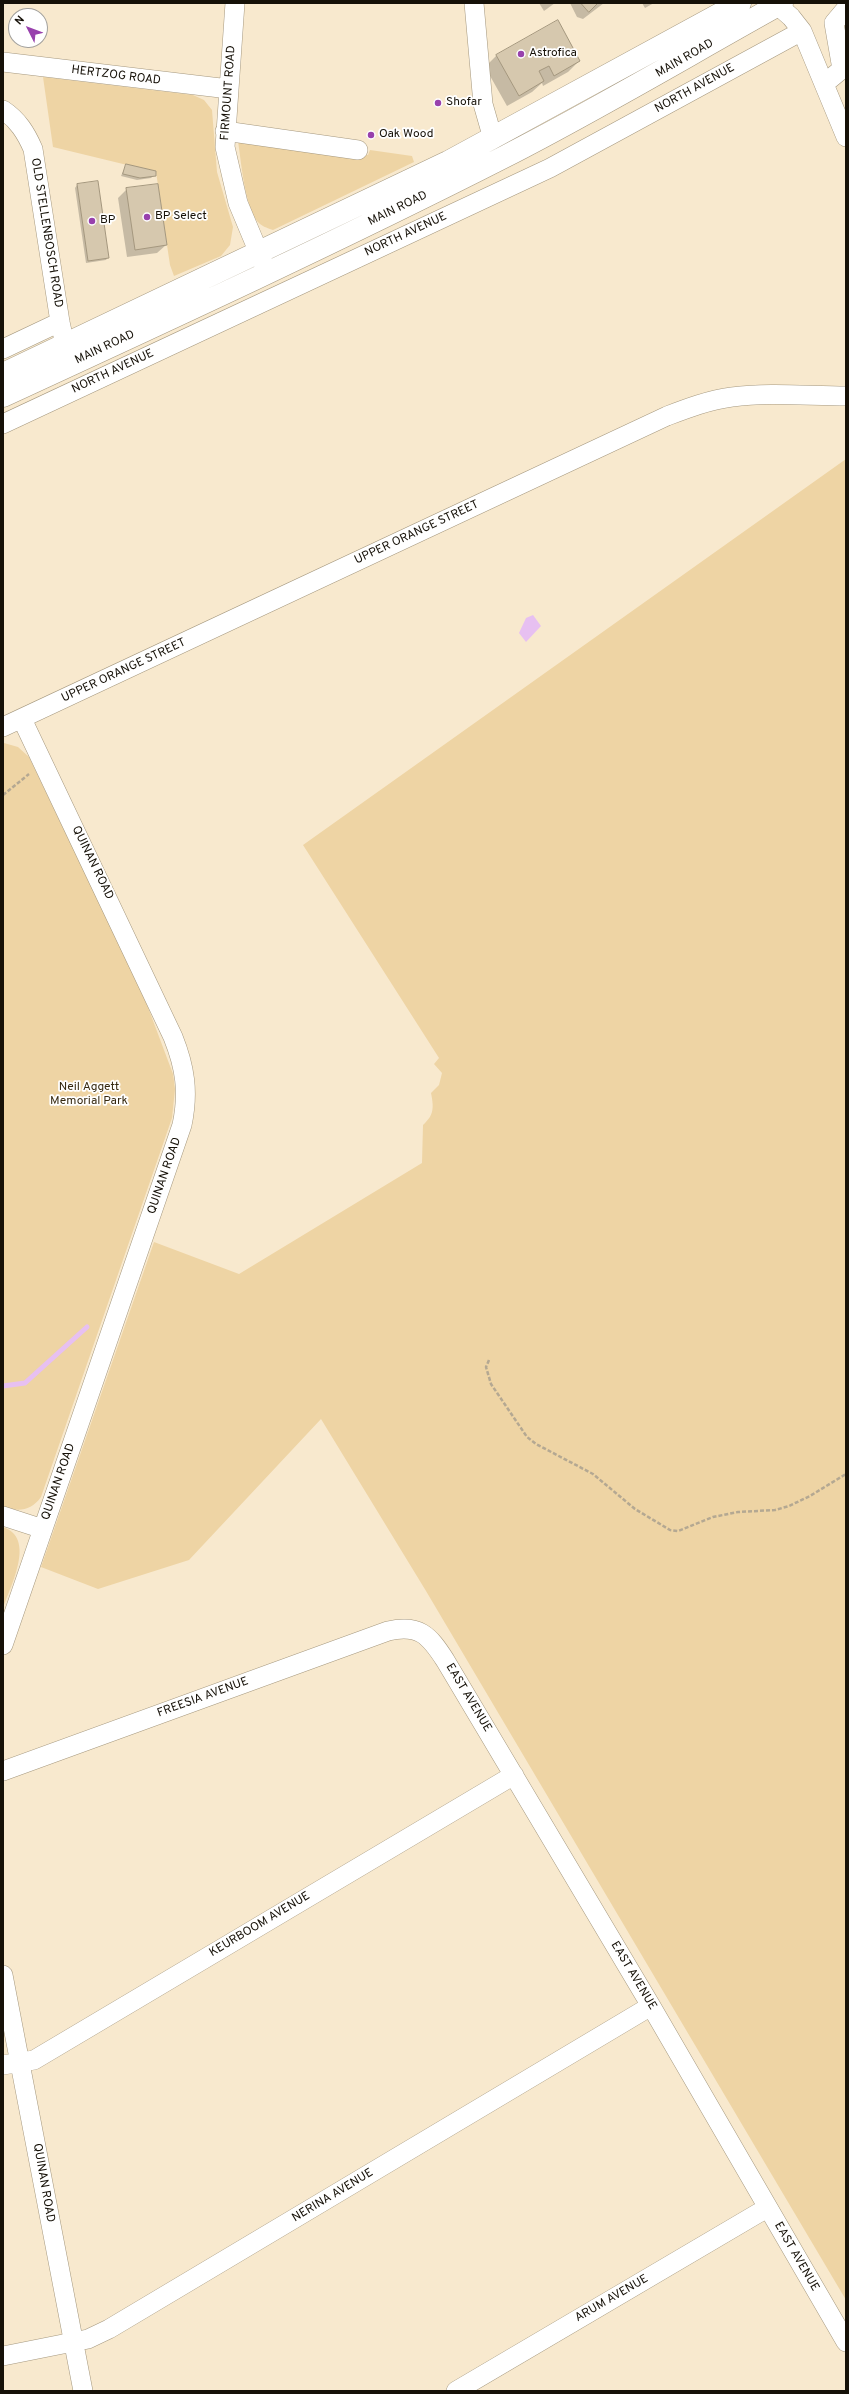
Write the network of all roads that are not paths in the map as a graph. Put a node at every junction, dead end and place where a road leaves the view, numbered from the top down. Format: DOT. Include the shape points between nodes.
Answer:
graph roads {
  1 [pos="235,3"];
  2 [pos="474,3"];
  3 [pos="740,3"];
  4 [pos="779,4"];
  5 [pos="845,10"];
  6 [pos="802,31"];
  7 [pos="3,62"];
  8 [pos="824,84"];
  9 [pos="229,89"];
  10 [pos="3,110"];
  11 [pos="225,131"];
  12 [pos="846,137"];
  13 [pos="493,139"];
  14 [pos="358,150"];
  15 [pos="263,263"];
  16 [pos="60,322"];
  17 [pos="3,349"];
  18 [pos="69,354"];
  19 [pos="3,374"];
  20 [pos="3,396"];
  21 [pos="846,396"];
  22 [pos="3,424"];
  23 [pos="22,719"];
  24 [pos="3,727"];
  25 [pos="3,1516"];
  26 [pos="43,1529"];
  27 [pos="404,1629"];
  28 [pos="3,1645"];
  29 [pos="3,1771"];
  30 [pos="514,1775"];
  31 [pos="3,1974"];
  32 [pos="651,2006"];
  33 [pos="21,2062"];
  34 [pos="3,2065"];
  35 [pos="767,2208"];
  36 [pos="73,2342"];
  37 [pos="846,2342"];
  38 [pos="3,2356"];
  39 [pos="83,2391"];
  40 [pos="456,2391"];
  1 -- 9 [label="street, FIRMOUNT ROAD"];
  2 -- 13 [label="street" via="482,104"];
  3 -- 13 [label="main road, MAIN ROAD"];
  4 -- 6 [label="street"];
  4 -- 15 [label="main road, MAIN ROAD" via="645,81 507,155"];
  5 -- 8 [label="street" via="834,23 842,69"];
  6 -- 8 [label="street"];
  6 -- 22 [label="street, NORTH AVENUE" via="550,168"];
  7 -- 9 [label="street, HERTZOG ROAD"];
  8 -- 12 [label="street"];
  9 -- 11 [label="street, FIRMOUNT ROAD"];
  10 -- 16 [label="street, OLD STELLENBOSCH ROAD" via="18,122 33,149"];
  11 -- 14 [label="street"];
  11 -- 15 [label="street, FIRMOUNT ROAD" via="225,146 238,203"];
  13 -- 15 [label="main road, MAIN ROAD"];
  15 -- 18 [label="main road, MAIN ROAD"];
  16 -- 17 [label="street"];
  16 -- 18 [label="street, OLD STELLENBOSCH ROAD"];
  18 -- 19 [label="main road, MAIN ROAD"];
  18 -- 20 [label="main road, MAIN ROAD"];
  21 -- 23 [label="street, UPPER ORANGE STREET" via="732,397 700,404 667,416"];
  23 -- 24 [label="street, UPPER ORANGE STREET"];
  23 -- 26 [label="street, QUINAN ROAD" via="173,1036 182,1061 187,1089 182,1125"];
  25 -- 26 [label="street"];
  26 -- 28 [label="street, QUINAN ROAD"];
  27 -- 29 [label="street, FREESIA AVENUE" via="388,1631"];
  27 -- 30 [label="street, EAST AVENUE" via="418,1631 435,1644"];
  30 -- 32 [label="street, EAST AVENUE"];
  30 -- 33 [label="street, KEURBOOM AVENUE" via="34,2060"];
  31 -- 33 [label="street, QUINAN ROAD"];
  32 -- 35 [label="street, EAST AVENUE"];
  32 -- 36 [label="street, NERINA AVENUE" via="109,2329 88,2339"];
  33 -- 34 [label="street, KEURBOOM AVENUE"];
  33 -- 36 [label="street, QUINAN ROAD"];
  35 -- 37 [label="street, EAST AVENUE"];
  35 -- 40 [label="street, ARUM AVENUE"];
  36 -- 38 [label="street, NERINA AVENUE"];
  36 -- 39 [label="street, QUINAN ROAD"];
}
